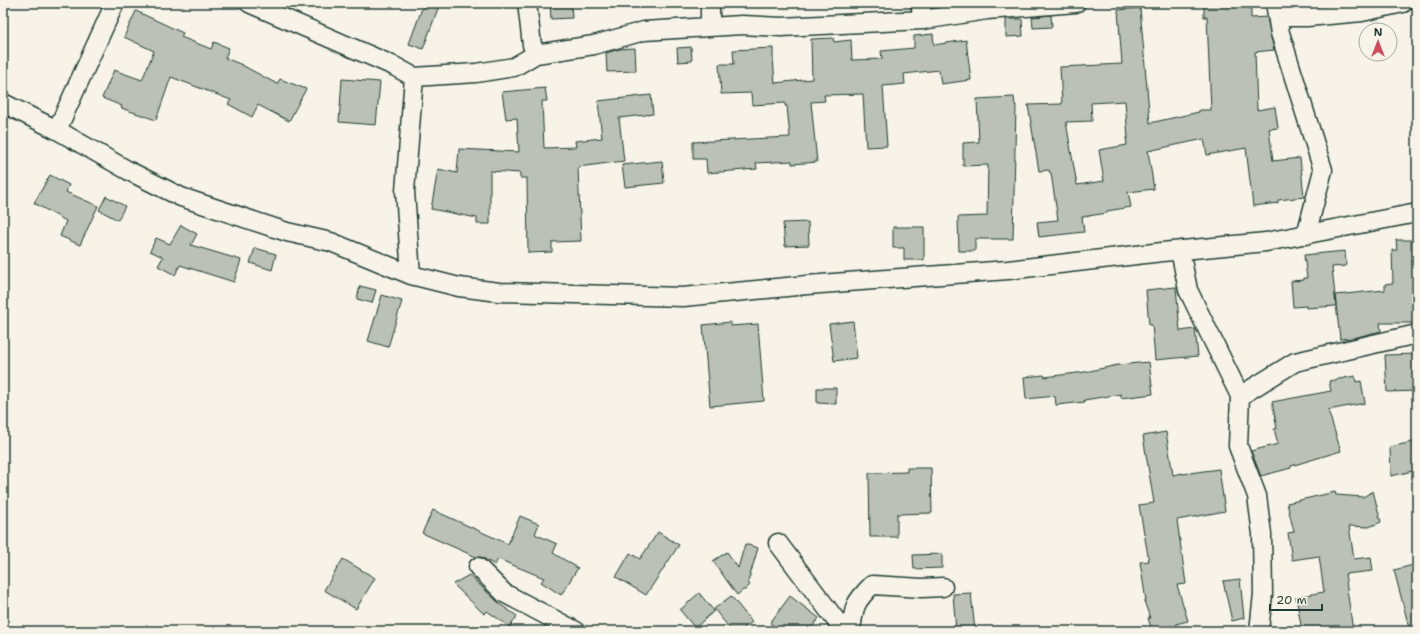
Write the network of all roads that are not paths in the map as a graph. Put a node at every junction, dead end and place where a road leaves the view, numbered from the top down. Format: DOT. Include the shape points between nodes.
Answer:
graph roads {
  1 [pos="115,3"];
  2 [pos="249,3"];
  3 [pos="527,3"];
  4 [pos="710,3"];
  5 [pos="1076,3"];
  6 [pos="1403,3"];
  7 [pos="1276,10"];
  8 [pos="921,11"];
  9 [pos="710,27"];
  10 [pos="536,54"];
  11 [pos="414,77"];
  12 [pos="3,103"];
  13 [pos="57,130"];
  14 [pos="1417,213"];
  15 [pos="1306,235"];
  16 [pos="1180,250"];
  17 [pos="411,275"];
  18 [pos="1417,334"];
  19 [pos="1240,396"];
  20 [pos="778,543"];
  21 [pos="478,567"];
  22 [pos="943,587"];
  23 [pos="576,631"];
  24 [pos="844,631"];
  25 [pos="851,631"];
  26 [pos="1259,631"];
  1 -- 13 [label="street"];
  2 -- 11 [label="street"];
  3 -- 10 [label="street" via="532,45"];
  4 -- 9 [label="street"];
  5 -- 8 [label="street" via="987,10"];
  6 -- 7 [label="street" via="1362,12 1307,17"];
  7 -- 15 [label="street" via="1280,33 1323,170"];
  8 -- 9 [label="street" via="781,27"];
  9 -- 10 [label="street" via="644,31 594,45"];
  10 -- 11 [label="street" via="514,67 476,73"];
  11 -- 17 [label="street" via="405,191"];
  12 -- 13 [label="street"];
  13 -- 17 [label="street" via="181,197 287,232 331,242"];
  14 -- 15 [label="street"];
  15 -- 16 [label="street" via="1266,242"];
  16 -- 17 [label="street" via="1008,270 683,297 499,292 459,287"];
  16 -- 19 [label="street" via="1188,290"];
  18 -- 19 [label="street" via="1295,362"];
  19 -- 26 [label="street" via="1238,446 1257,496 1262,534 1263,594"];
  20 -- 24 [label="street"];
  21 -- 23 [label="street" via="504,593"];
  22 -- 25 [label="street" via="872,585 861,596 854,609"];
}
